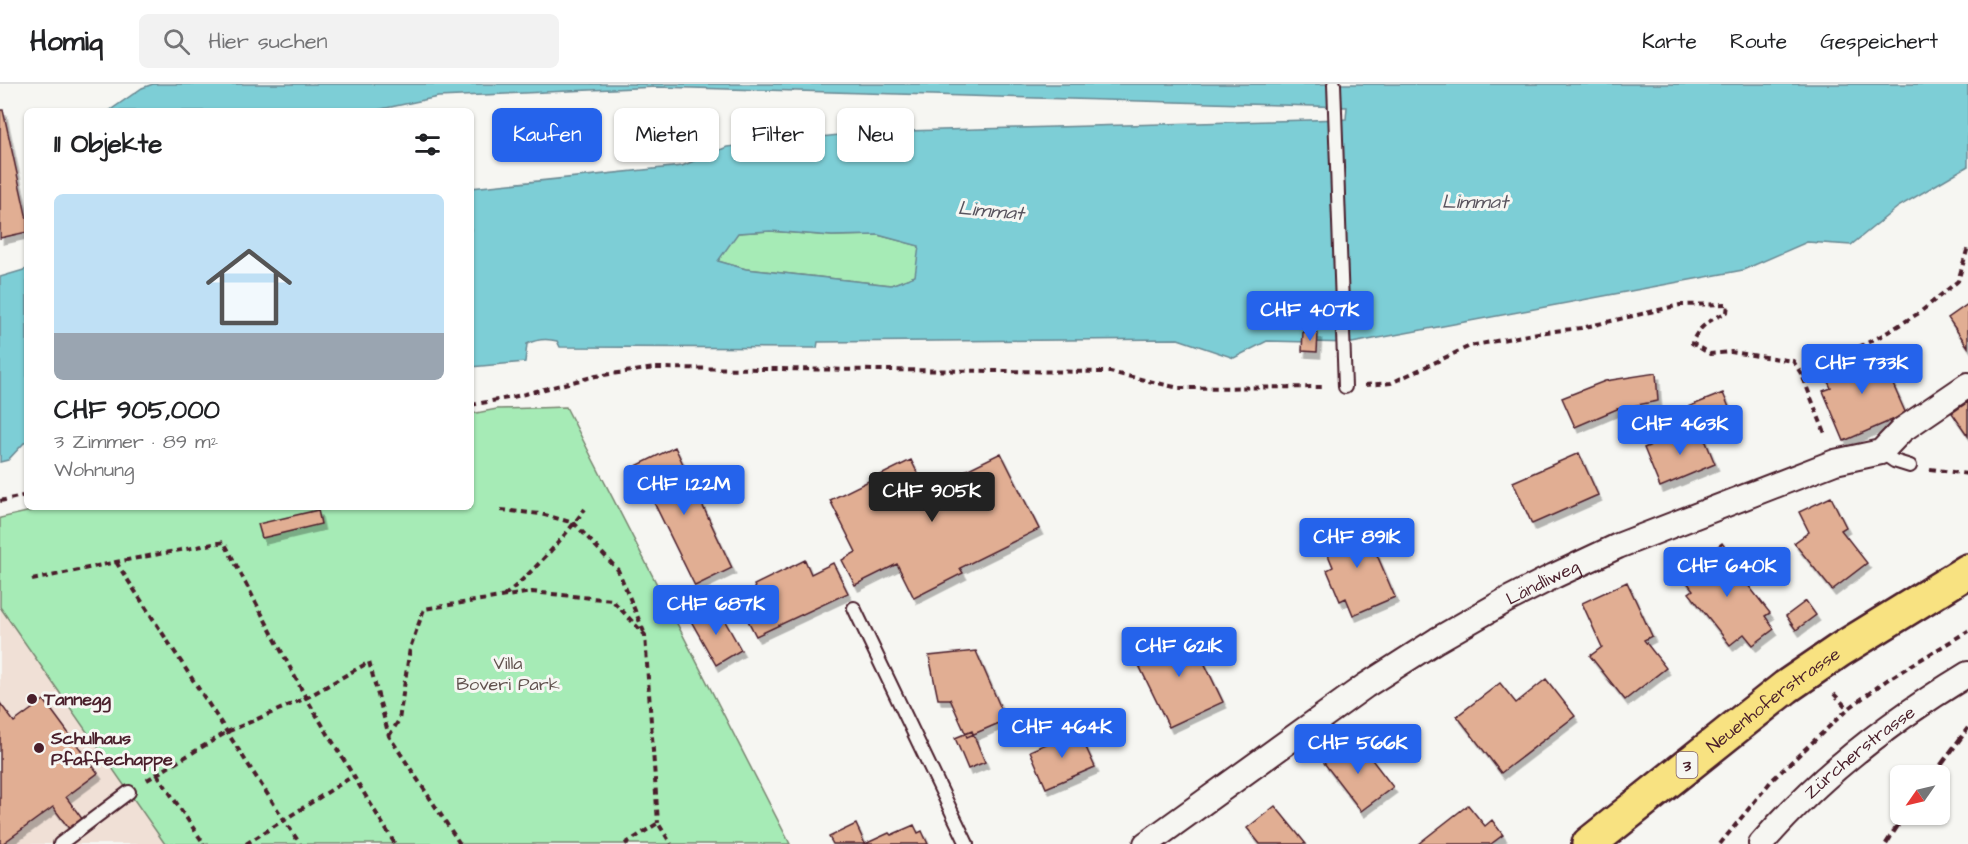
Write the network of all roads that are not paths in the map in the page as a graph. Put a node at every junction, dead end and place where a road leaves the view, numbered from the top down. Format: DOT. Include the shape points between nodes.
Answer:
graph roads {
  1 [pos="1334,84"];
  2 [pos="1968,385"];
  3 [pos="1345,387"];
  4 [pos="1881,452"];
  5 [pos="1910,466"];
  6 [pos="1968,572"];
  7 [pos="854,608"];
  8 [pos="1968,674"];
  9 [pos="129,792"];
  10 [pos="60,844"];
  11 [pos="967,844"];
  12 [pos="1146,844"];
  13 [pos="1589,844"];
  14 [pos="1761,844"];
  1 -- 3 [label="lane"];
  2 -- 4 [label="street" via="1902,430"];
  4 -- 5 [label="lane"];
  4 -- 12 [label="street, Ländliweg" via="1835,462 1618,546 1505,601 1365,686"];
  6 -- 13 [label="main road, Neuenhoferstrasse / 3" via="1786,687"];
  7 -- 11 [label="lane"];
  8 -- 14 [label="street, Zürcherstrasse" via="1881,732"];
  9 -- 10 [label="lane"];
}
